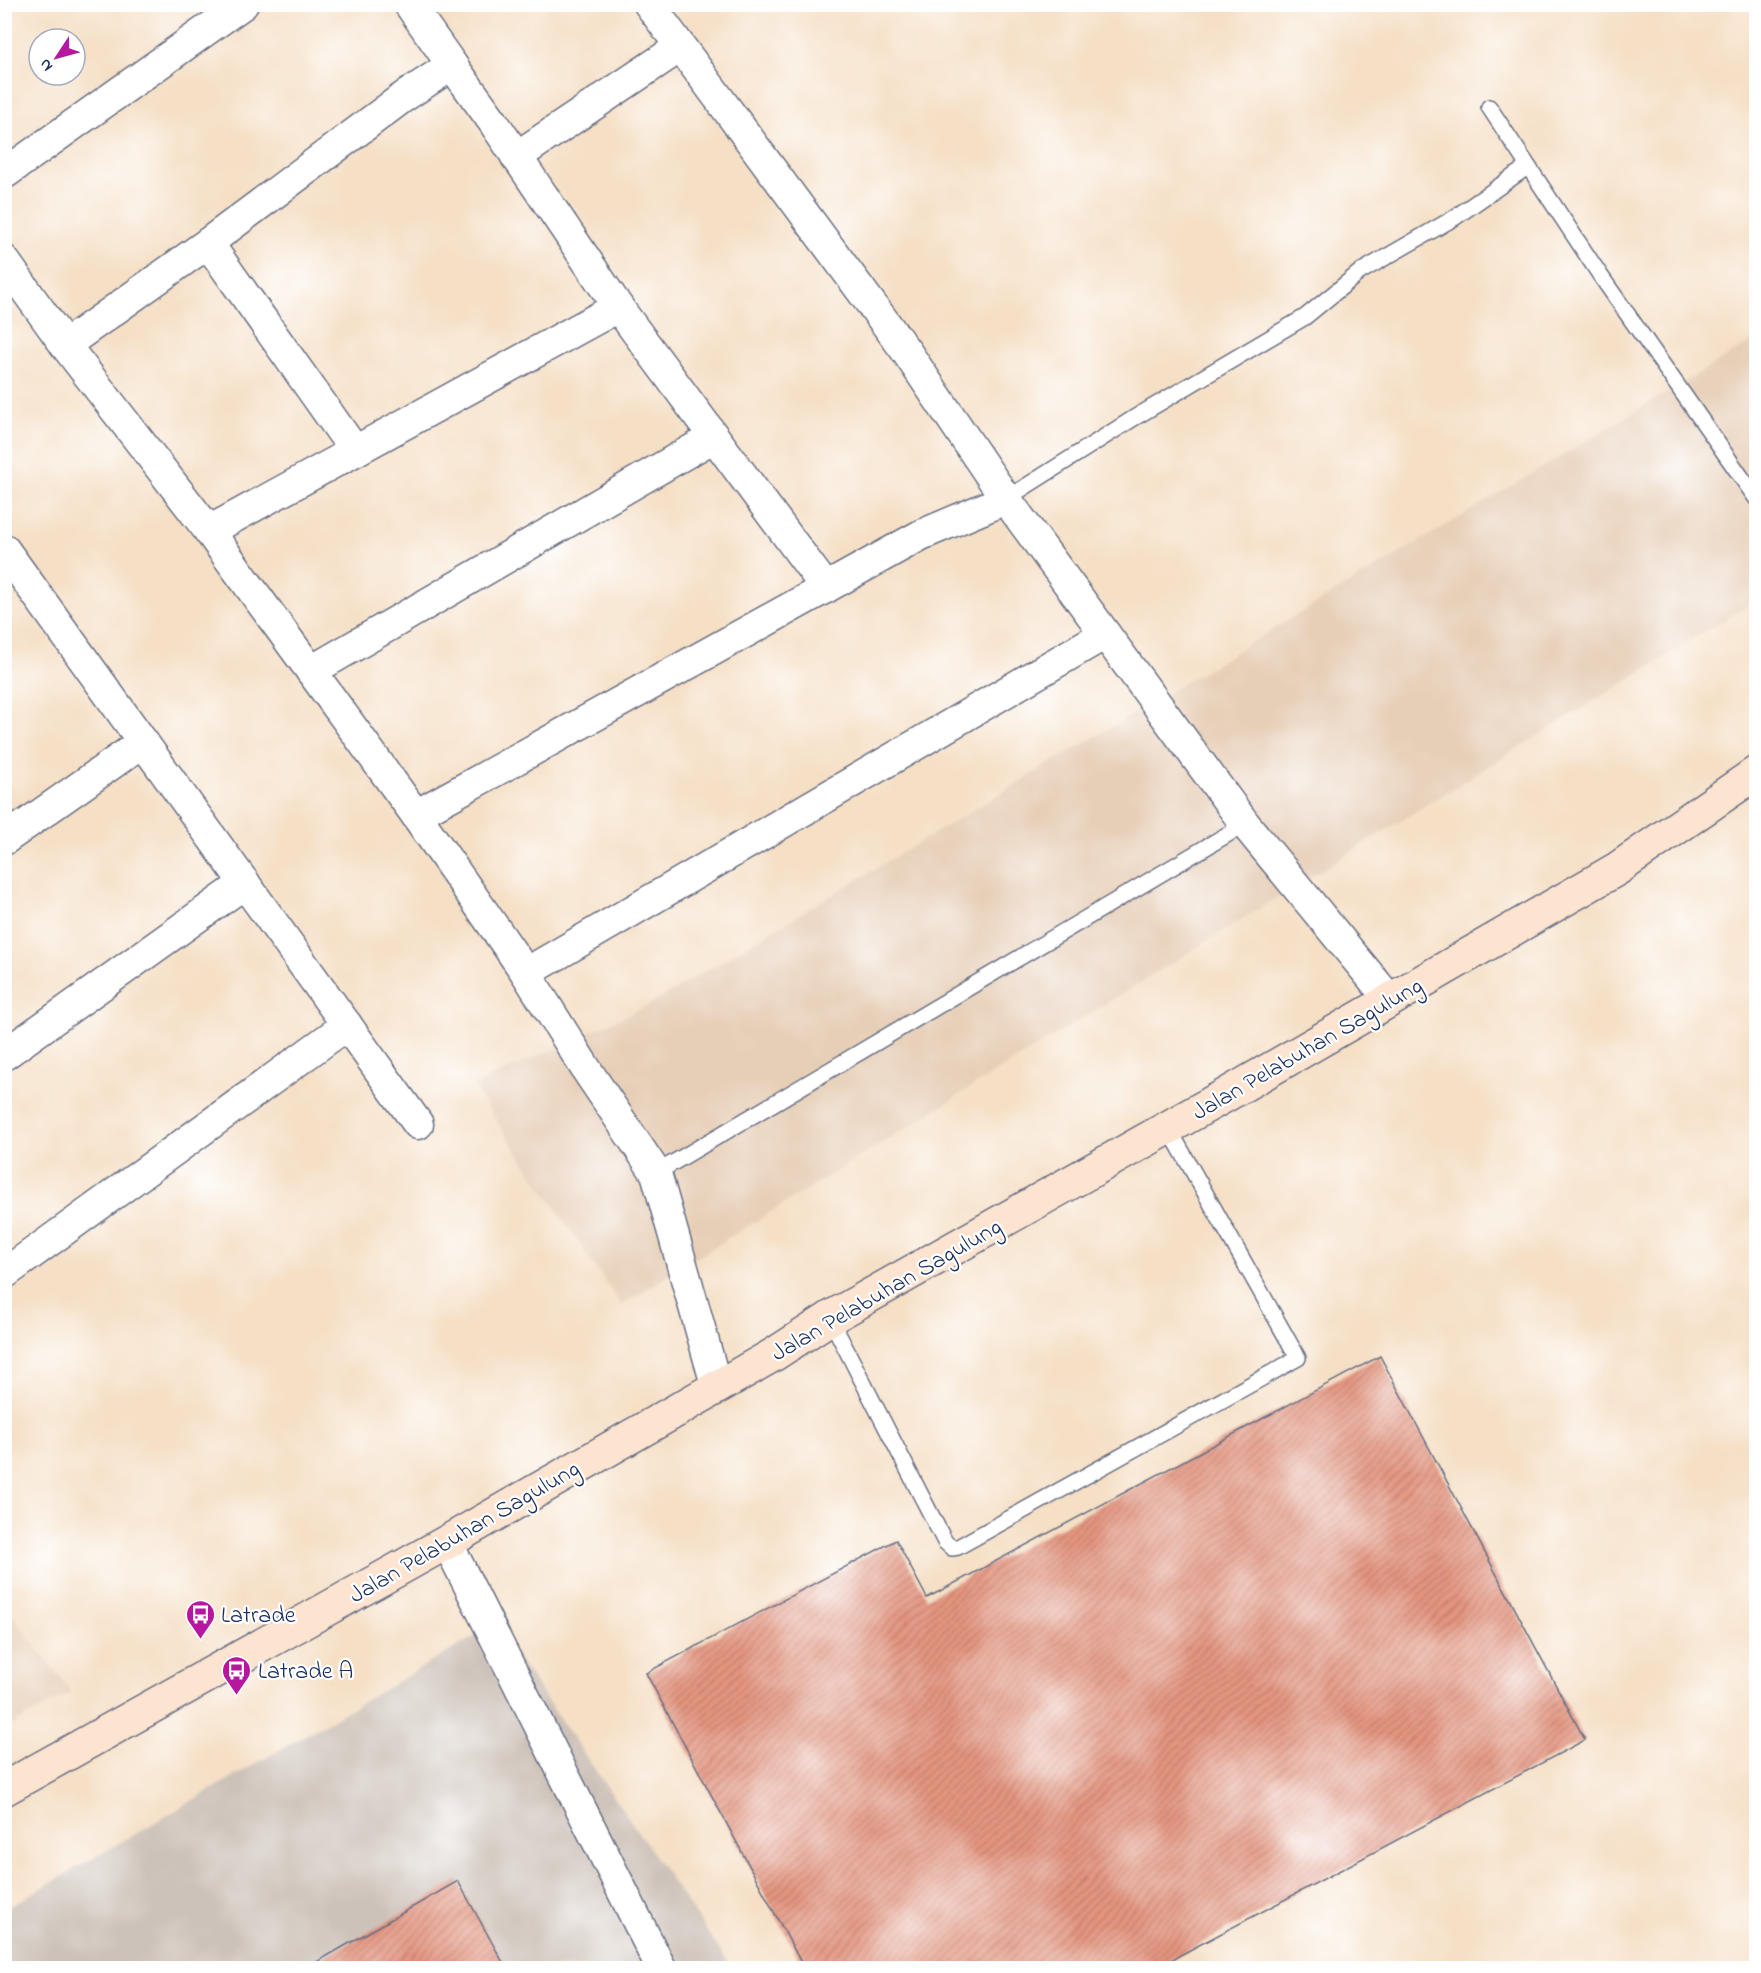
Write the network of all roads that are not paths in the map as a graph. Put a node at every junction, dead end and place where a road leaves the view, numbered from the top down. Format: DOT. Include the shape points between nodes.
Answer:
graph roads {
  1 [pos="243,4"];
  2 [pos="409,4"];
  3 [pos="649,4"];
  4 [pos="680,47"];
  5 [pos="452,65"];
  6 [pos="1489,107"];
  7 [pos="516,156"];
  8 [pos="1527,167"];
  9 [pos="4,174"];
  10 [pos="208,243"];
  11 [pos="4,260"];
  12 [pos="618,307"];
  13 [pos="65,345"];
  14 [pos="714,437"];
  15 [pos="355,451"];
  16 [pos="1756,498"];
  17 [pos="1006,500"];
  18 [pos="209,531"];
  19 [pos="9,567"];
  20 [pos="826,588"];
  21 [pos="1105,634"];
  22 [pos="311,671"];
  23 [pos="143,742"];
  24 [pos="1756,773"];
  25 [pos="416,815"];
  26 [pos="1245,824"];
  27 [pos="4,840"];
  28 [pos="245,883"];
  29 [pos="526,973"];
  30 [pos="1390,1000"];
  31 [pos="347,1025"];
  32 [pos="4,1055"];
  33 [pos="418,1124"];
  34 [pos="1168,1127"];
  35 [pos="656,1173"];
  36 [pos="4,1274"];
  37 [pos="830,1318"];
  38 [pos="717,1388"];
  39 [pos="447,1542"];
  40 [pos="6,1784"];
  41 [pos="661,1968"];
  1 -- 9 [label="street"];
  2 -- 5 [label="street"];
  3 -- 4 [label="street"];
  4 -- 7 [label="street"];
  4 -- 17 [label="street" via="906,351"];
  5 -- 7 [label="street"];
  5 -- 10 [label="street" via="379,114"];
  6 -- 8 [label="lane"];
  7 -- 12 [label="street"];
  8 -- 16 [label="lane"];
  8 -- 17 [label="lane" via="1454,218 1360,272 1305,317 1134,418"];
  10 -- 13 [label="street"];
  10 -- 15 [label="street"];
  11 -- 13 [label="street"];
  12 -- 14 [label="street"];
  12 -- 15 [label="street"];
  13 -- 18 [label="street"];
  14 -- 20 [label="street"];
  14 -- 22 [label="street"];
  15 -- 18 [label="street"];
  17 -- 20 [label="street" via="921,536"];
  17 -- 21 [label="street"];
  18 -- 22 [label="street"];
  19 -- 23 [label="street"];
  20 -- 25 [label="street"];
  21 -- 26 [label="street"];
  21 -- 29 [label="street"];
  22 -- 25 [label="street"];
  23 -- 27 [label="street"];
  23 -- 28 [label="street"];
  24 -- 30 [label="street, Jalan Pelabuhan Sagulung" via="1617,869"];
  25 -- 29 [label="street"];
  26 -- 30 [label="street"];
  26 -- 35 [label="lane"];
  28 -- 31 [label="street"];
  28 -- 32 [label="street"];
  29 -- 35 [label="street"];
  30 -- 34 [label="street, Jalan Pelabuhan Sagulung"];
  31 -- 33 [label="street"];
  31 -- 36 [label="street"];
  34 -- 37 [label="street, Jalan Pelabuhan Sagulung"];
  34 -- 37 [label="lane" via="1298,1358 952,1548 945,1542"];
  35 -- 38 [label="street"];
  37 -- 38 [label="street, Jalan Pelabuhan Sagulung"];
  38 -- 39 [label="street, Jalan Pelabuhan Sagulung"];
  39 -- 40 [label="street, Jalan Pelabuhan Sagulung"];
  39 -- 41 [label="street"];
}
